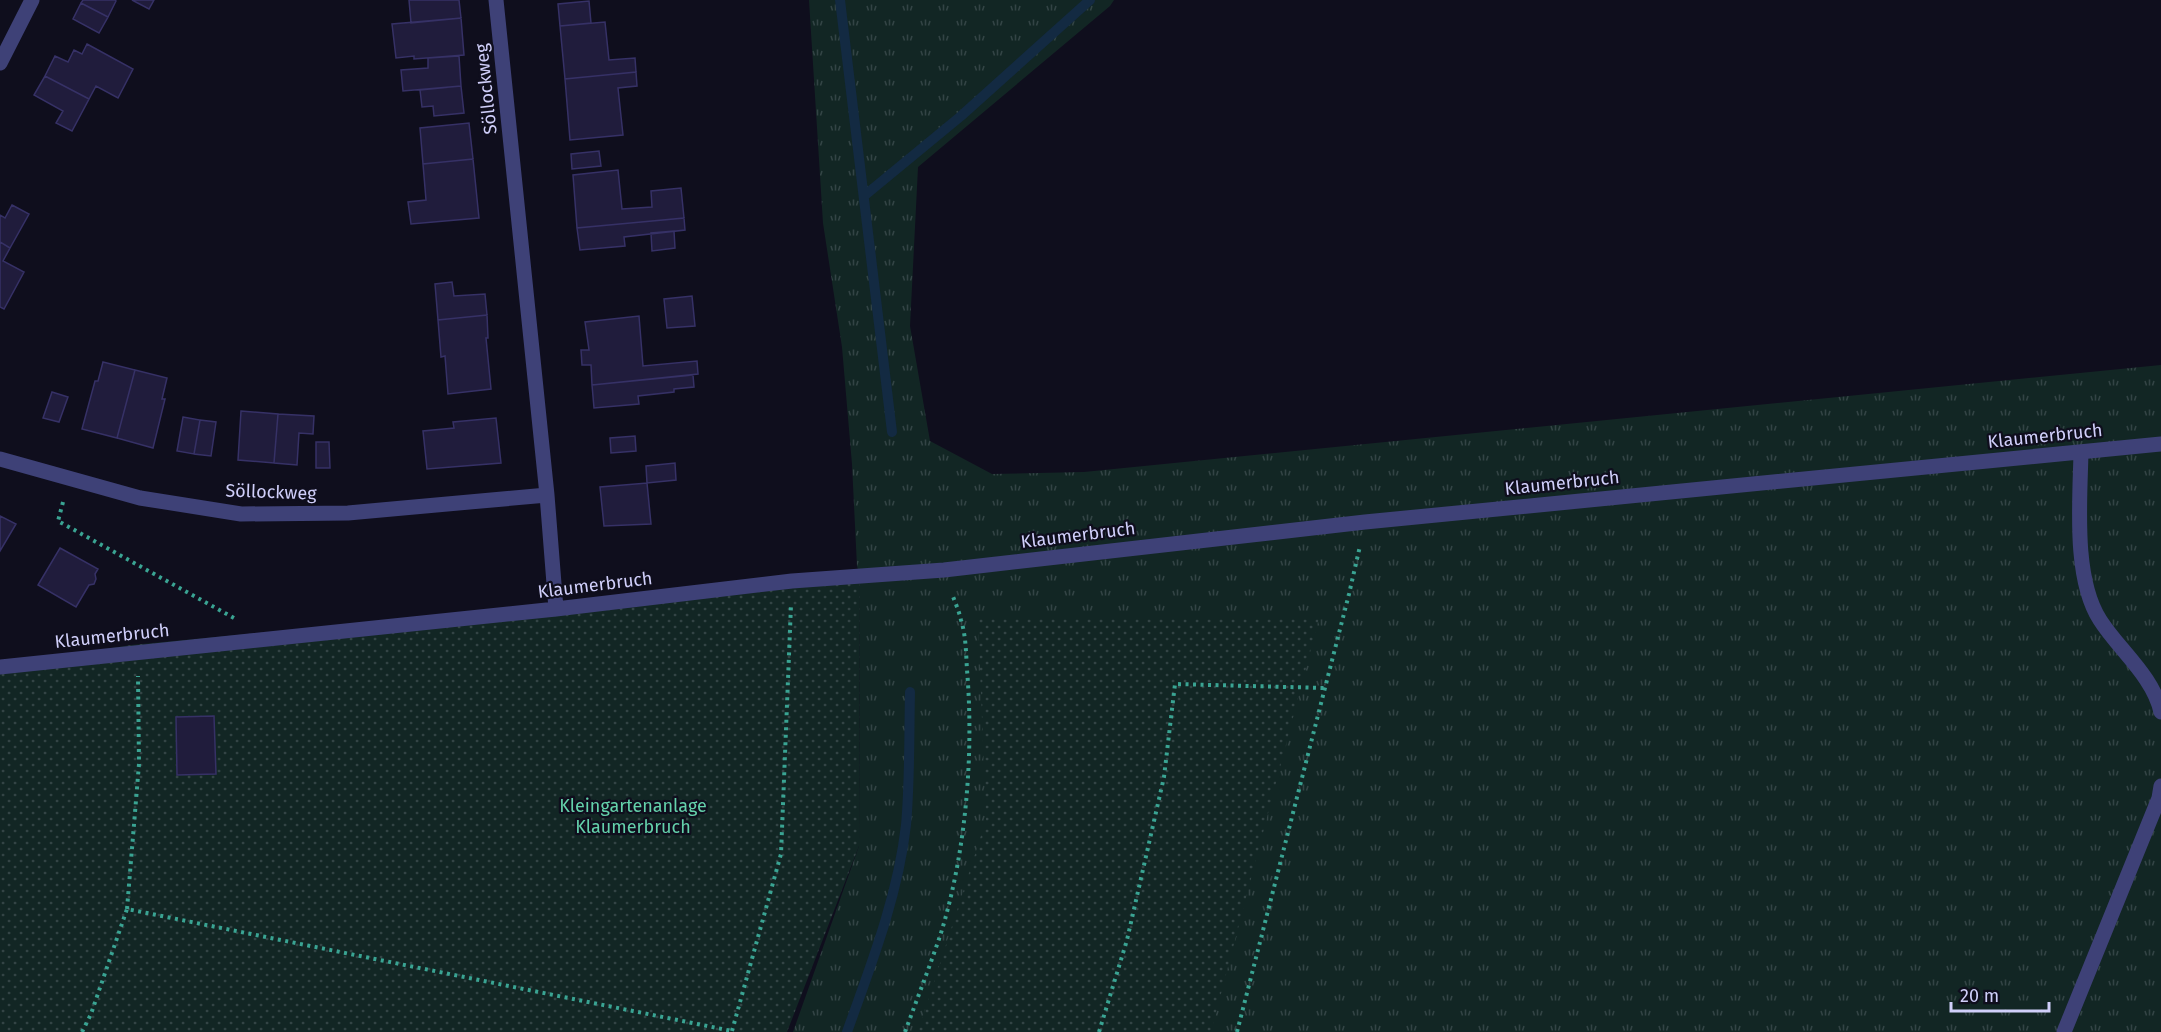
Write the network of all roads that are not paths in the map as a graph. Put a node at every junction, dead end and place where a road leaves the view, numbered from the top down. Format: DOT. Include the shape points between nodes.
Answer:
graph roads {
  1 [pos="32,0"];
  2 [pos="496,0"];
  3 [pos="0,63"];
  4 [pos="2161,444"];
  5 [pos="2080,452"];
  6 [pos="0,459"];
  7 [pos="547,495"];
  8 [pos="556,609"];
  9 [pos="0,667"];
  10 [pos="2161,712"];
  11 [pos="2161,786"];
  12 [pos="2064,1032"];
  1 -- 3 [label="street"];
  2 -- 7 [label="street, Söllockweg"];
  4 -- 5 [label="street, Klaumerbruch"];
  5 -- 8 [label="street, Klaumerbruch" via="1365,522 944,570 792,581"];
  5 -- 10 [label="street" via="2080,536 2086,590 2099,619 2146,679"];
  6 -- 7 [label="street, Söllockweg" via="140,498 241,514 348,513"];
  7 -- 8 [label="street, Söllockweg"];
  8 -- 9 [label="street, Klaumerbruch"];
  11 -- 12 [label="street"];
}
